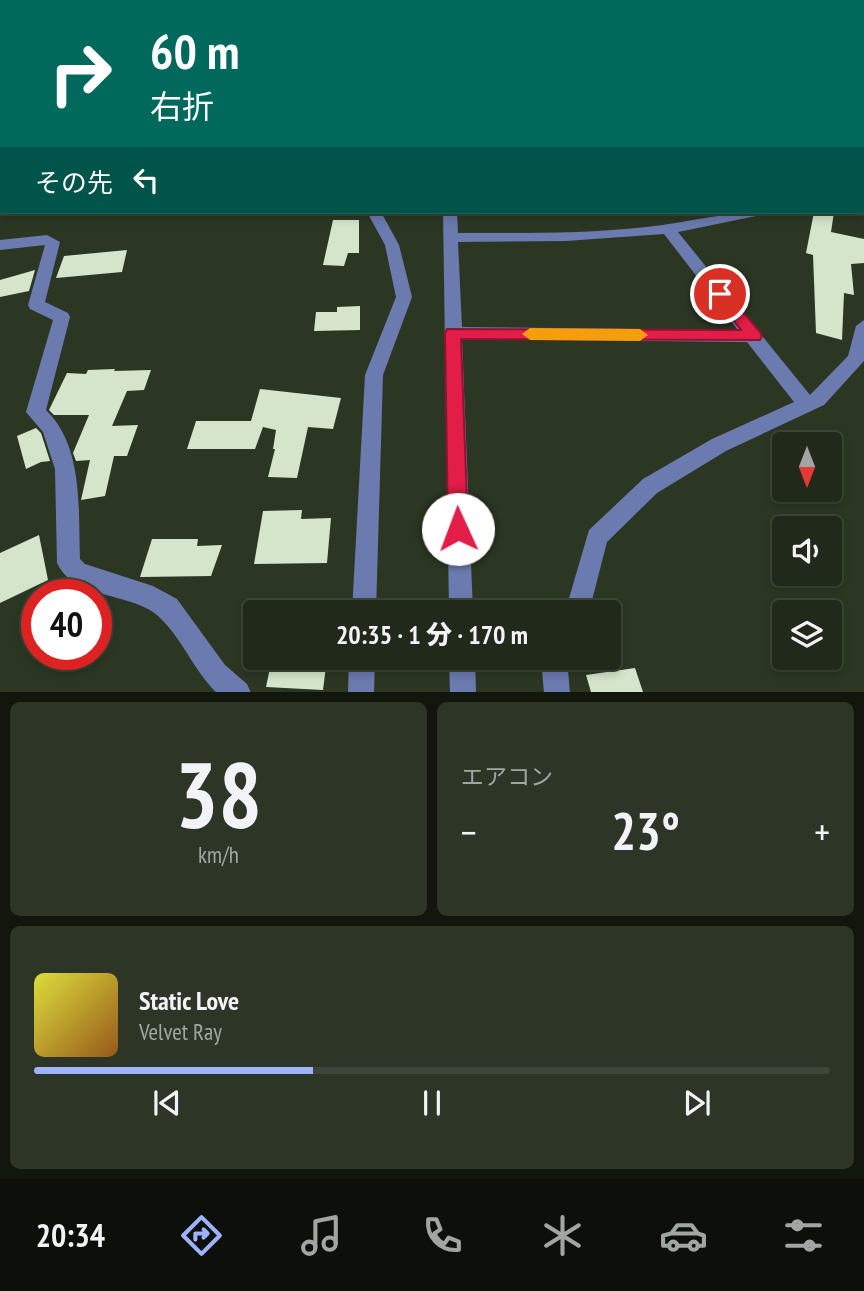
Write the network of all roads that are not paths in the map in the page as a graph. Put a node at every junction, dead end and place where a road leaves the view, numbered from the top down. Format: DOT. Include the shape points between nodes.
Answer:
graph roads {
  1 [pos="375,214"];
  2 [pos="450,214"];
  3 [pos="747,214"];
  4 [pos="669,231"];
  5 [pos="451,238"];
  6 [pos="0,245"];
  7 [pos="864,326"];
  8 [pos="453,333"];
  9 [pos="754,336"];
  10 [pos="860,360"];
  11 [pos="807,405"];
  12 [pos="365,600"];
  13 [pos="461,600"];
  14 [pos="581,600"];
  15 [pos="361,670"];
  16 [pos="462,670"];
  17 [pos="555,670"];
  18 [pos="238,692"];
  19 [pos="360,692"];
  20 [pos="463,692"];
  21 [pos="557,692"];
  1 -- 12 [label="street" via="392,245 404,297 374,375"];
  2 -- 5 [label="street"];
  3 -- 4 [label="street"];
  4 -- 5 [label="street"];
  4 -- 9 [label="street"];
  5 -- 8 [label="street"];
  6 -- 18 [label="street" via="52,242 36,305 62,317 36,412 52,428 65,469 69,563 78,573 153,598 168,608 216,674"];
  7 -- 10 [label="street"];
  8 -- 9 [label="street"];
  8 -- 13 [label="street"];
  9 -- 11 [label="street"];
  10 -- 11 [label="street"];
  11 -- 14 [label="street" via="719,444 650,486 597,537"];
  15 -- 19 [label="street"];
  16 -- 20 [label="street"];
  17 -- 21 [label="street"];
}
